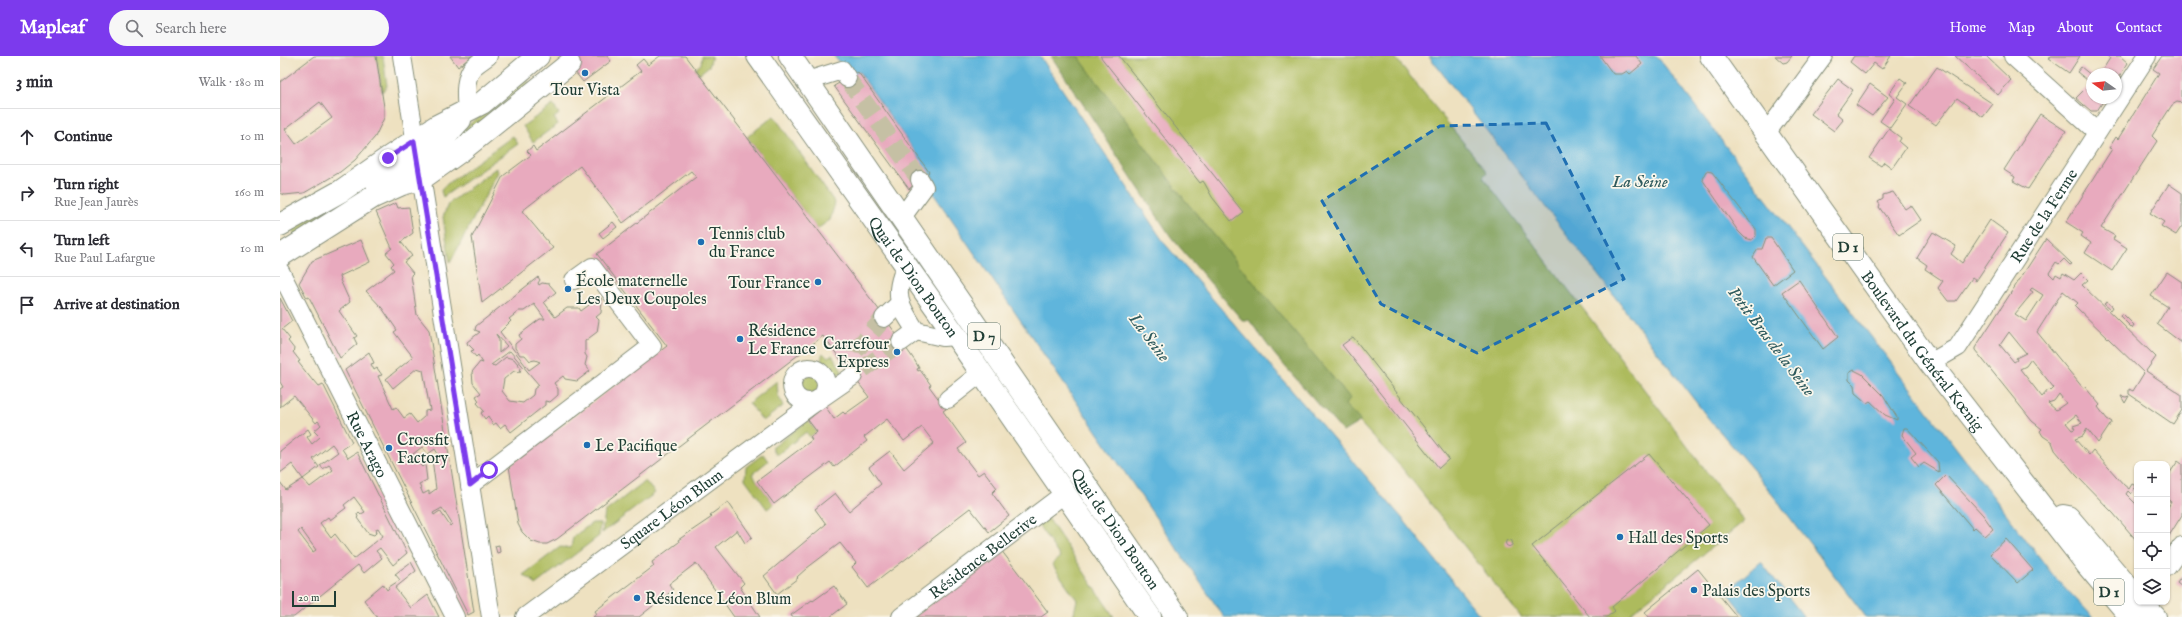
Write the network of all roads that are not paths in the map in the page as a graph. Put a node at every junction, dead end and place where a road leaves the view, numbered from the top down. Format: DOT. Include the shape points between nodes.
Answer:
graph roads {
  1 [pos="402,56"];
  2 [pos="488,56"];
  3 [pos="501,56"];
  4 [pos="758,56"];
  5 [pos="774,56"];
  6 [pos="790,56"];
  7 [pos="1711,56"];
  8 [pos="1822,56"];
  9 [pos="2013,56"];
  10 [pos="2147,56"];
  11 [pos="535,59"];
  12 [pos="569,64"];
  13 [pos="480,73"];
  14 [pos="847,78"];
  15 [pos="808,81"];
  16 [pos="547,82"];
  17 [pos="467,112"];
  18 [pos="1767,132"];
  19 [pos="2097,132"];
  20 [pos="414,141"];
  21 [pos="421,179"];
  22 [pos="920,180"];
  23 [pos="877,184"];
  24 [pos="902,218"];
  25 [pos="280,225"];
  26 [pos="309,240"];
  27 [pos="280,256"];
  28 [pos="906,266"];
  29 [pos="280,271"];
  30 [pos="574,280"];
  31 [pos="899,304"];
  32 [pos="884,318"];
  33 [pos="916,331"];
  34 [pos="956,336"];
  35 [pos="901,342"];
  36 [pos="1930,363"];
  37 [pos="981,373"];
  38 [pos="853,376"];
  39 [pos="948,399"];
  40 [pos="470,485"];
  41 [pos="1064,494"];
  42 [pos="2048,514"];
  43 [pos="2182,546"];
  44 [pos="2170,563"];
  45 [pos="2088,566"];
  46 [pos="2141,606"];
  47 [pos="455,617"];
  48 [pos="491,617"];
  49 [pos="525,617"];
  50 [pos="901,617"];
  51 [pos="1150,617"];
  52 [pos="1177,617"];
  53 [pos="2112,617"];
  1 -- 20 [label="street"];
  2 -- 17 [label="street" via="471,69 468,76"];
  3 -- 13 [label="street"];
  4 -- 28 [label="main road, Quai de Dion Bouton / D 7"];
  5 -- 23 [label="main road, Quai de Dion Bouton / D 7" via="840,146"];
  6 -- 15 [label="main road, Quai de Dion Bouton / D 7"];
  7 -- 18 [label="main road, Boulevard du Général Kœnig / D 1"];
  8 -- 18 [label="street"];
  9 -- 19 [label="street"];
  10 -- 19 [label="street, Rue de la Ferme"];
  11 -- 16 [label="main road"];
  11 -- 17 [label="main road" via="482,103"];
  12 -- 16 [label="main road"];
  14 -- 15 [label="street" via="842,70"];
  15 -- 23 [label="main road, Quai de Dion Bouton / D 7"];
  16 -- 21 [label="main road" via="462,150"];
  17 -- 20 [label="main road" via="437,126"];
  17 -- 21 [label="main road" via="443,140 424,156 420,169"];
  18 -- 36 [label="main road, Boulevard du Général Kœnig / D 1"];
  19 -- 36 [label="street, Rue de la Ferme" via="1958,347"];
  20 -- 21 [label="street"];
  20 -- 25 [label="main road" via="336,194"];
  20 -- 26 [label="main road" via="411,156 402,168 335,210"];
  21 -- 26 [label="main road" via="373,197"];
  21 -- 40 [label="street"];
  22 -- 24 [label="street" via="924,187"];
  23 -- 24 [label="main road, Quai de Dion Bouton / D 7"];
  24 -- 52 [label="main road, Quai de Dion Bouton / D 7"];
  26 -- 27 [label="main road"];
  28 -- 31 [label="street" via="900,281"];
  28 -- 34 [label="main road, Quai de Dion Bouton / D 7"];
  29 -- 47 [label="street, Rue Arago"];
  30 -- 40 [label="street" via="592,267 652,346"];
  31 -- 32 [label="street"];
  31 -- 33 [label="street"];
  33 -- 34 [label="street" via="943,337"];
  33 -- 35 [label="street"];
  34 -- 37 [label="main road, Quai de Dion Bouton / D 7"];
  36 -- 42 [label="main road, Boulevard du Général Kœnig / D 1"];
  37 -- 39 [label="street"];
  37 -- 41 [label="main road, Quai de Dion Bouton / D 7"];
  38 -- 49 [label="street, Square Léon Blum"];
  40 -- 48 [label="street"];
  41 -- 50 [label="street, Résidence Bellerive"];
  41 -- 51 [label="main road, Quai de Dion Bouton / D 7"];
  42 -- 45 [label="main road, Boulevard du Général Kœnig / D 1"];
  42 -- 46 [label="main road" via="2068,517"];
  43 -- 44 [label="street"];
  45 -- 46 [label="main road, Boulevard du Général Kœnig / D 1"];
  45 -- 53 [label="main road" via="2086,580"];
}
